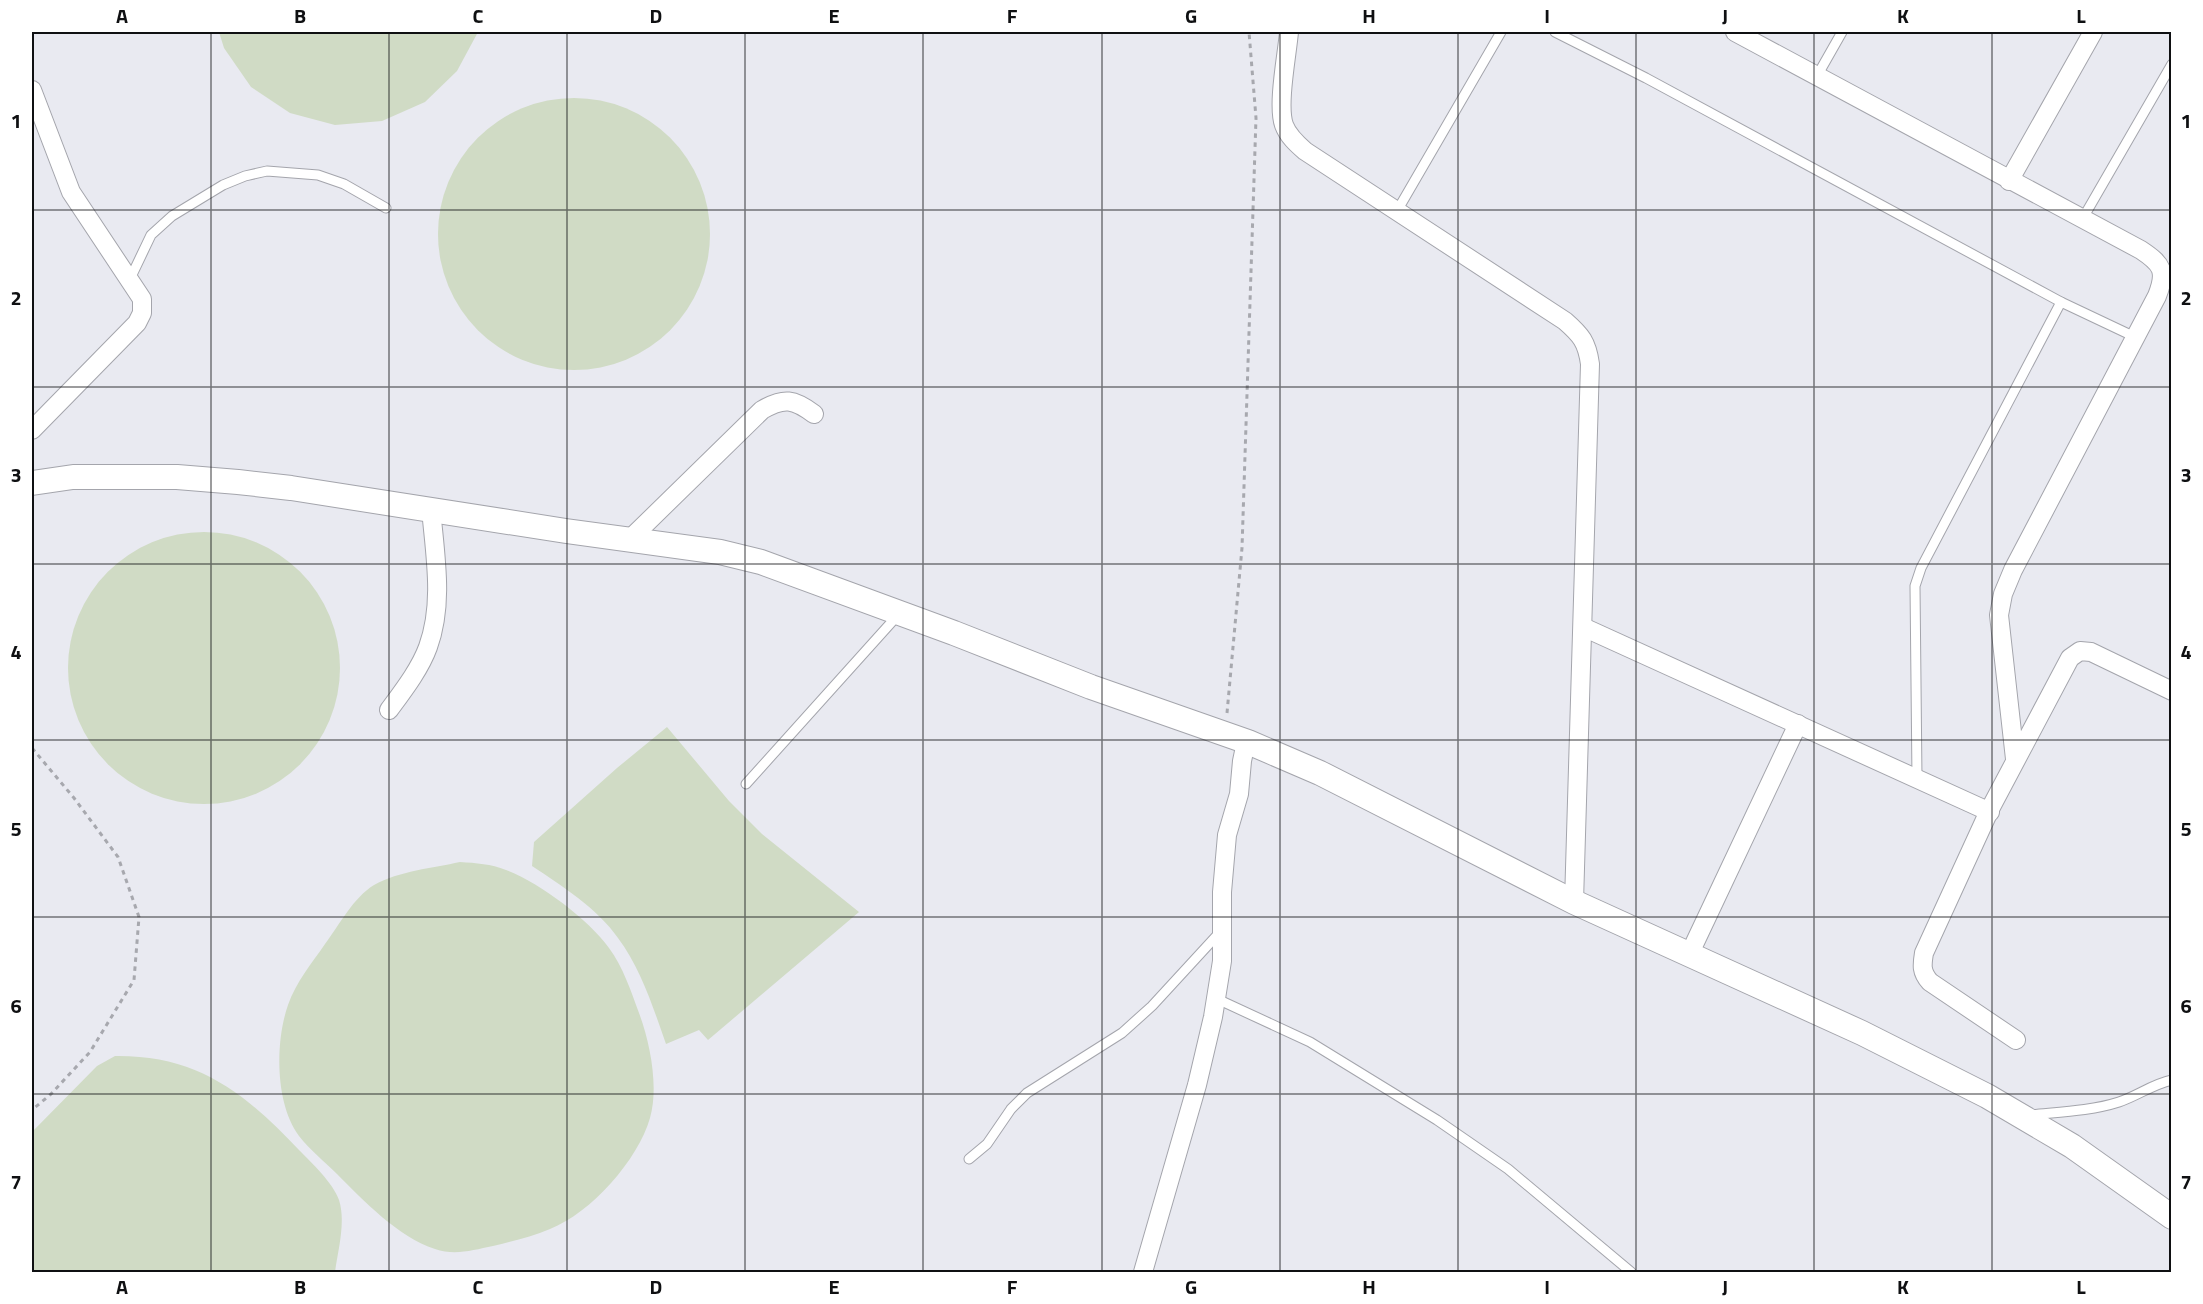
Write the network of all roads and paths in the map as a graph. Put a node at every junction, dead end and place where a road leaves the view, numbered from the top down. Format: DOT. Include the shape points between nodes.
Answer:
graph roads {
  1 [pos="1249,32"];
  2 [pos="1289,32"];
  3 [pos="1501,32"];
  4 [pos="1555,32"];
  5 [pos="1842,32"];
  6 [pos="2093,32"];
  7 [pos="1742,33"];
  8 [pos="2172,64"];
  9 [pos="1817,76"];
  10 [pos="32,90"];
  11 [pos="2009,180"];
  12 [pos="386,208"];
  13 [pos="1397,211"];
  14 [pos="2083,218"];
  15 [pos="2164,257"];
  16 [pos="130,279"];
  17 [pos="2061,302"];
  18 [pos="2135,337"];
  19 [pos="814,414"];
  20 [pos="32,430"];
  21 [pos="32,483"];
  22 [pos="431,509"];
  23 [pos="630,539"];
  24 [pos="900,613"];
  25 [pos="1583,627"];
  26 [pos="2172,691"];
  27 [pos="389,710"];
  28 [pos="1798,724"];
  29 [pos="1235,737"];
  30 [pos="32,748"];
  31 [pos="2015,759"];
  32 [pos="1917,779"];
  33 [pos="746,783"];
  34 [pos="1990,812"];
  35 [pos="1574,902"];
  36 [pos="1221,931"];
  37 [pos="1689,955"];
  38 [pos="1215,998"];
  39 [pos="2016,1040"];
  40 [pos="2172,1080"];
  41 [pos="32,1110"];
  42 [pos="2023,1116"];
  43 [pos="969,1159"];
  44 [pos="2172,1217"];
  45 [pos="1143,1272"];
  46 [pos="1631,1272"];
  1 -- 29 [label="path" via="1256,118"];
  2 -- 13 [label="street" via="1281,112 1284,127 1305,151"];
  3 -- 13 [label="lane"];
  4 -- 17 [label="lane"];
  5 -- 9 [label="lane"];
  6 -- 11 [label="street"];
  7 -- 9 [label="street"];
  8 -- 14 [label="lane"];
  9 -- 11 [label="street"];
  10 -- 16 [label="street" via="71,192"];
  11 -- 14 [label="street"];
  12 -- 16 [label="lane" via="344,184 318,175 267,171 245,176 172,216 151,235"];
  13 -- 25 [label="street" via="1565,321 1588,348"];
  14 -- 15 [label="street"];
  15 -- 18 [label="street" via="2161,285"];
  16 -- 20 [label="street" via="142,299 137,322"];
  17 -- 18 [label="lane"];
  17 -- 32 [label="lane" via="1915,586"];
  18 -- 31 [label="street" via="2003,594 1999,615"];
  19 -- 23 [label="street" via="789,401 777,401 762,410"];
  21 -- 22 [label="street" via="73,477 177,477 291,488"];
  22 -- 23 [label="street"];
  22 -- 27 [label="street" via="437,614 428,648"];
  23 -- 24 [label="street" via="761,562"];
  24 -- 29 [label="street" via="1091,687"];
  24 -- 33 [label="lane"];
  25 -- 28 [label="street"];
  25 -- 35 [label="street"];
  26 -- 31 [label="street" via="2091,652 2080,651 2070,657"];
  28 -- 32 [label="street"];
  28 -- 37 [label="street"];
  29 -- 35 [label="street" via="1320,773"];
  29 -- 36 [label="street" via="1242,761 1239,794 1227,835"];
  30 -- 41 [label="path" via="118,857 139,917 134,980 90,1052"];
  31 -- 34 [label="street"];
  32 -- 34 [label="street"];
  34 -- 39 [label="street" via="1924,953 1922,965 1930,982"];
  35 -- 37 [label="street"];
  36 -- 38 [label="street"];
  36 -- 43 [label="lane" via="1122,1033 1027,1093"];
  37 -- 42 [label="street" via="1862,1033"];
  38 -- 45 [label="street" via="1197,1085"];
  38 -- 46 [label="lane" via="1310,1042 1437,1120 1508,1169"];
  40 -- 42 [label="lane" via="2103,1107"];
  42 -- 44 [label="street"];
}
